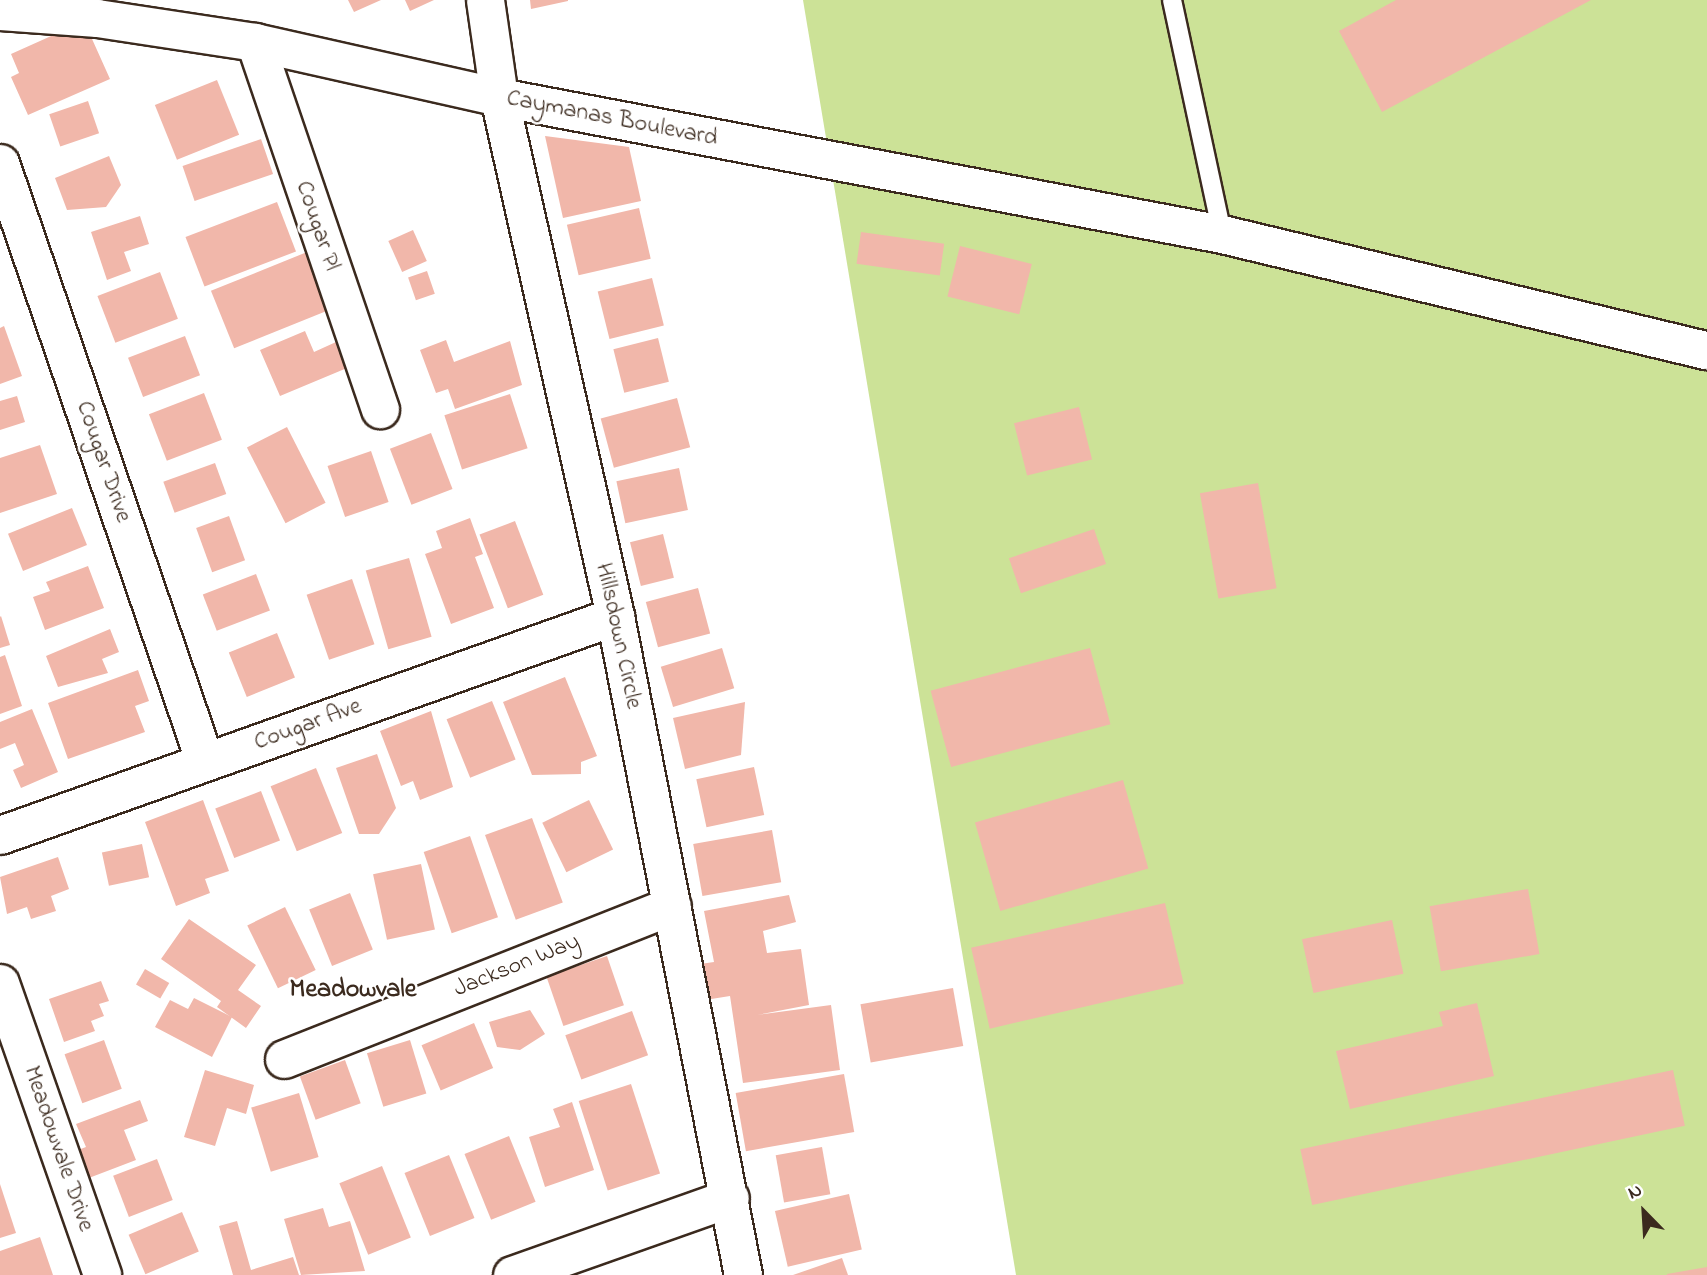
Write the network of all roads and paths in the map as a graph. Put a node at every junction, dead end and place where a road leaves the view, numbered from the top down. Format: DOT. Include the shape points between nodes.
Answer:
graph roads {
  1 [pos="485,0"];
  2 [pos="1172,0"];
  3 [pos="0,11"];
  4 [pos="255,42"];
  5 [pos="499,97"];
  6 [pos="0,163"];
  7 [pos="1223,234"];
  8 [pos="1707,350"];
  9 [pos="380,409"];
  10 [pos="615,616"];
  11 [pos="205,762"];
  12 [pos="0,835"];
  13 [pos="672,905"];
  14 [pos="0,983"];
  15 [pos="284,1059"];
  16 [pos="730,1198"];
  17 [pos="102,1275"];
  18 [pos="512,1275"];
  19 [pos="743,1275"];
  1 -- 5 [label="street, Hillsdown Circle"];
  2 -- 7 [label="lane"];
  3 -- 4 [label="street, Caymanas Boulevard" via="97,18"];
  4 -- 5 [label="street, Caymanas Boulevard"];
  4 -- 9 [label="street, Cougar Pl"];
  5 -- 7 [label="street, Caymanas Boulevard"];
  5 -- 10 [label="street, Hillsdown Circle"];
  6 -- 11 [label="street, Cougar Drive"];
  7 -- 8 [label="street, Caymanas Boulevard"];
  10 -- 11 [label="street, Cougar Ave"];
  10 -- 13 [label="street, Hillsdown Circle"];
  11 -- 12 [label="street, Cougar Ave"];
  13 -- 15 [label="street, Jackson Way"];
  13 -- 16 [label="street, Hillsdown Circle"];
  14 -- 17 [label="street, Meadowvale Drive"];
  16 -- 18 [label="street"];
  16 -- 19 [label="street, Hillsdown Circle"];
}
